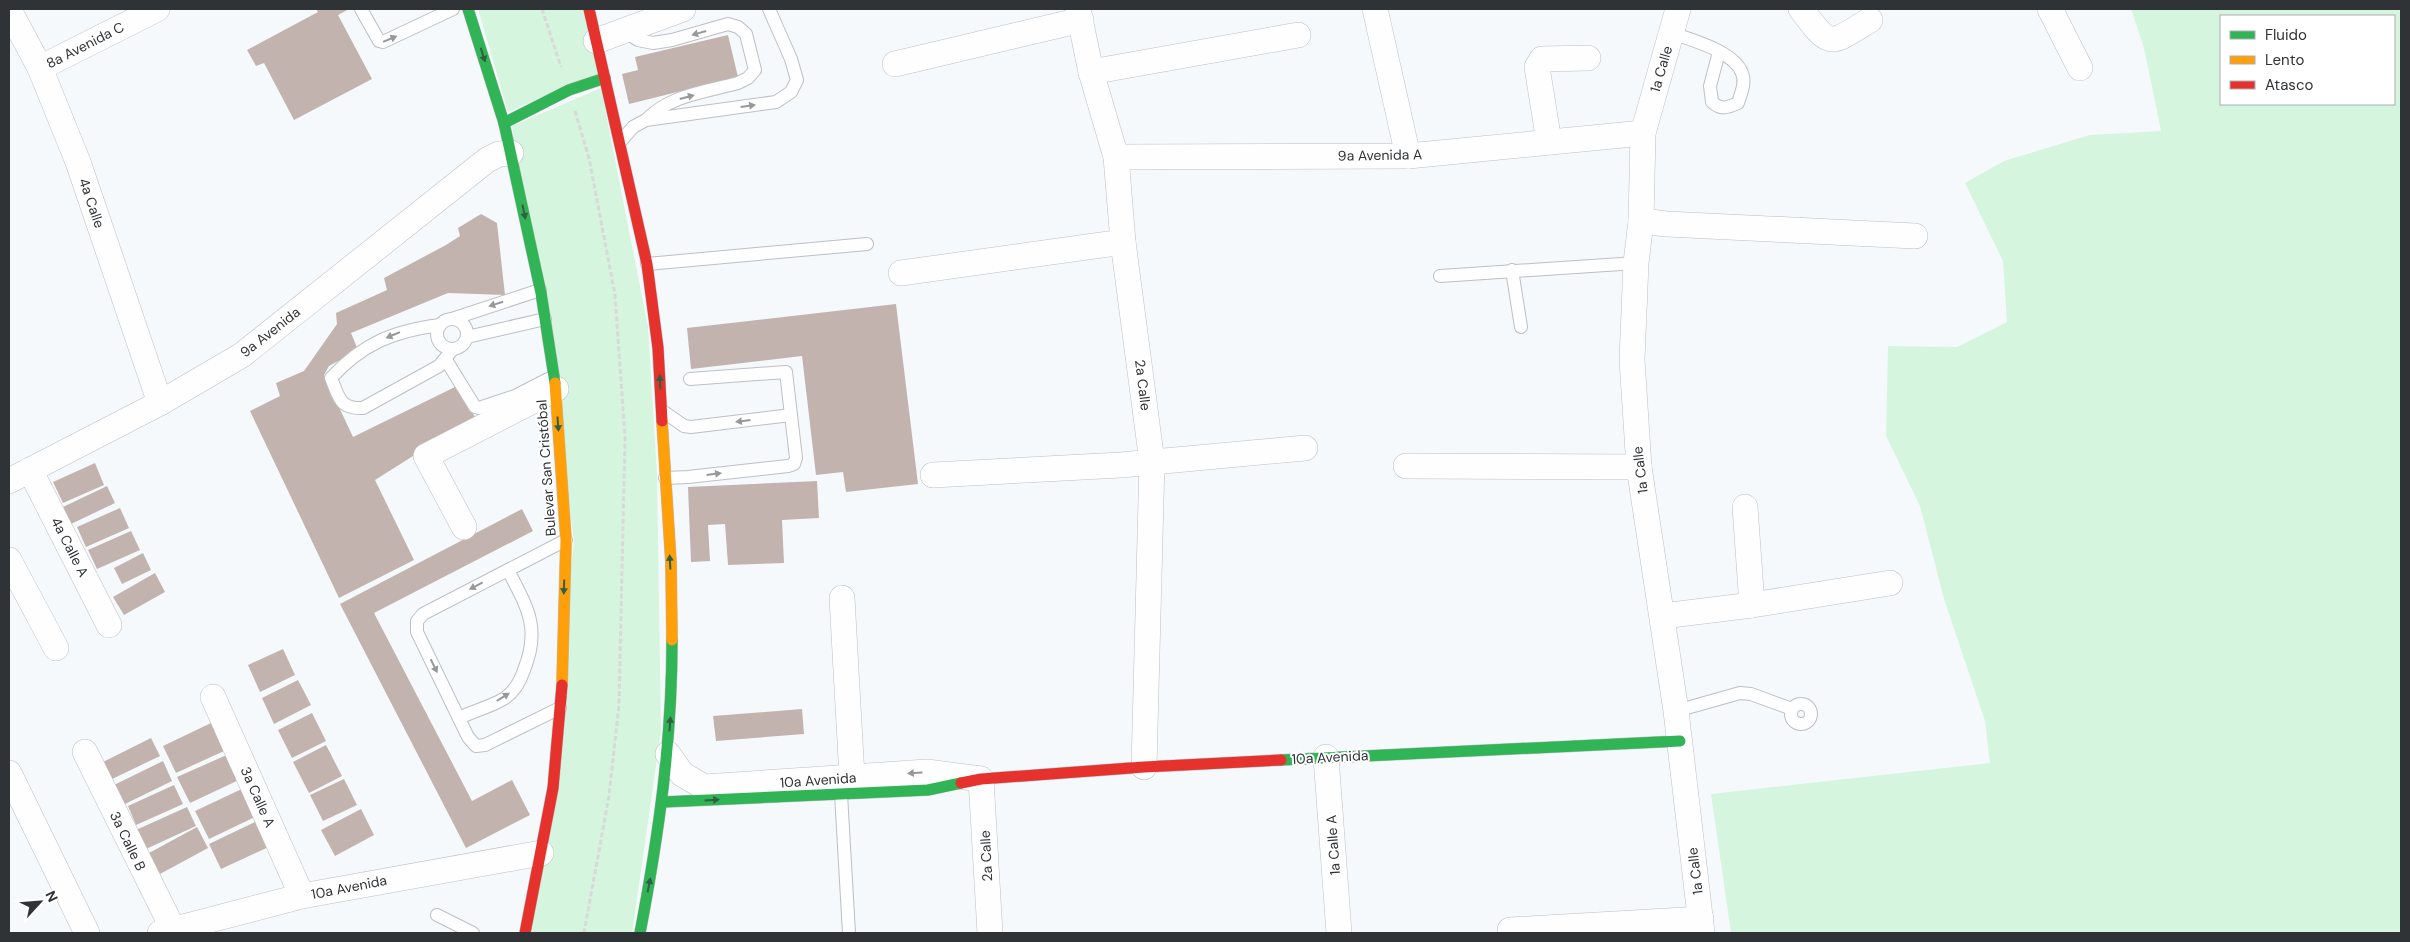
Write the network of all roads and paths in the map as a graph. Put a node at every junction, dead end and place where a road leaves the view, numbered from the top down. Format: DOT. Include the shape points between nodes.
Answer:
graph roads {
  1 [pos="157,9"];
  2 [pos="362,9"];
  3 [pos="453,9"];
  4 [pos="468,9"];
  5 [pos="542,9"];
  6 [pos="589,9"];
  7 [pos="683,9"];
  8 [pos="769,9"];
  9 [pos="1375,9"];
  10 [pos="1678,9"];
  11 [pos="1801,9"];
  12 [pos="2050,9"];
  13 [pos="9,10"];
  14 [pos="1080,14"];
  15 [pos="1870,20"];
  16 [pos="625,32"];
  17 [pos="1672,33"];
  18 [pos="1298,35"];
  19 [pos="596,41"];
  20 [pos="1719,52"];
  21 [pos="1588,58"];
  22 [pos="895,64"];
  23 [pos="40,68"];
  24 [pos="2080,68"];
  25 [pos="1091,72"];
  26 [pos="605,78"];
  27 [pos="569,90"];
  28 [pos="646,120"];
  29 [pos="504,123"];
  30 [pos="1642,133"];
  31 [pos="621,141"];
  32 [pos="1549,142"];
  33 [pos="511,153"];
  34 [pos="1408,156"];
  35 [pos="1116,157"];
  36 [pos="1641,221"];
  37 [pos="1915,236"];
  38 [pos="1124,242"];
  39 [pos="867,244"];
  40 [pos="1636,263"];
  41 [pos="647,264"];
  42 [pos="1512,270"];
  43 [pos="901,273"];
  44 [pos="1440,276"];
  45 [pos="540,290"];
  46 [pos="545,319"];
  47 [pos="446,322"];
  48 [pos="1521,328"];
  49 [pos="467,337"];
  50 [pos="449,354"];
  51 [pos="690,378"];
  52 [pos="555,383"];
  53 [pos="160,403"];
  54 [pos="661,410"];
  55 [pos="792,415"];
  56 [pos="1305,448"];
  57 [pos="1152,462"];
  58 [pos="1406,466"];
  59 [pos="1638,467"];
  60 [pos="30,470"];
  61 [pos="933,476"];
  62 [pos="665,478"];
  63 [pos="9,481"];
  64 [pos="1745,507"];
  65 [pos="464,527"];
  66 [pos="566,540"];
  67 [pos="9,560"];
  68 [pos="508,570"];
  69 [pos="1890,583"];
  70 [pos="842,598"];
  71 [pos="1752,605"];
  72 [pos="1663,616"];
  73 [pos="109,625"];
  74 [pos="56,648"];
  75 [pos="213,697"];
  76 [pos="561,708"];
  77 [pos="1792,709"];
  78 [pos="1676,711"];
  79 [pos="459,718"];
  80 [pos="1680,741"];
  81 [pos="85,752"];
  82 [pos="668,754"];
  83 [pos="1326,757"];
  84 [pos="1144,767"];
  85 [pos="9,773"];
  86 [pos="981,779"];
  87 [pos="846,786"];
  88 [pos="663,802"];
  89 [pos="541,853"];
  90 [pos="302,896"];
  91 [pos="437,915"];
  92 [pos="1701,926"];
  93 [pos="1510,930"];
  94 [pos="167,931"];
  95 [pos="87,933"];
  96 [pos="473,933"];
  97 [pos="525,933"];
  98 [pos="584,933"];
  99 [pos="640,933"];
  100 [pos="849,933"];
  101 [pos="990,933"];
  102 [pos="1339,933"];
  1 -- 23 [label="street, 8a Avenida C"];
  2 -- 3 [label="lane, one-way" via="378,41 384,42"];
  4 -- 29 [label="main road, Bulevar San Cristóbal, one-way"];
  5 -- 27 [label="path"];
  6 -- 19 [label="main road"];
  7 -- 16 [label="street"];
  28 -- 8 [label="lane, one-way" via="776,102 791,92 797,80"];
  9 -- 34 [label="street"];
  10 -- 17 [label="street, 1a Calle"];
  11 -- 15 [label="street" via="1821,36 1828,40 1837,40"];
  12 -- 24 [label="street"];
  13 -- 23 [label="street, 4a Calle"];
  14 -- 22 [label="street"];
  14 -- 25 [label="street, 2a Calle"];
  16 -- 19 [label="street"];
  28 -- 16 [label="lane, one-way" via="668,102 738,83 755,70 746,34 728,24 653,43 638,40"];
  17 -- 20 [label="lane"];
  17 -- 30 [label="street, 1a Calle"];
  18 -- 25 [label="street"];
  19 -- 26 [label="main road"];
  21 -- 32 [label="street" via="1542,59 1538,62"];
  23 -- 53 [label="street, 4a Calle" via="78,162"];
  25 -- 35 [label="street, 2a Calle"];
  26 -- 27 [label="main road"];
  26 -- 31 [label="main road"];
  27 -- 29 [label="main road"];
  27 -- 98 [label="path" via="589,158 616,295 625,437 619,705 609,796"];
  28 -- 31 [label="lane" via="633,127"];
  29 -- 33 [label="main road, Bulevar San Cristóbal"];
  30 -- 32 [label="street, 9a Avenida A"];
  30 -- 36 [label="street, 1a Calle"];
  31 -- 41 [label="main road"];
  32 -- 34 [label="street, 9a Avenida A"];
  33 -- 45 [label="main road, Bulevar San Cristóbal, one-way"];
  33 -- 53 [label="street, 9a Avenida" via="487,160 242,355"];
  34 -- 35 [label="street, 9a Avenida A"];
  35 -- 38 [label="street, 2a Calle"];
  36 -- 37 [label="street"];
  36 -- 40 [label="street, 1a Calle"];
  38 -- 43 [label="street"];
  38 -- 57 [label="street, 2a Calle"];
  39 -- 41 [label="lane"];
  40 -- 42 [label="lane"];
  40 -- 59 [label="street, 1a Calle" via="1632,360"];
  54 -- 41 [label="main road, one-way" via="658,348"];
  42 -- 44 [label="lane"];
  42 -- 48 [label="lane"];
  45 -- 46 [label="main road, Bulevar San Cristóbal"];
  45 -- 47 [label="lane, one-way"];
  46 -- 49 [label="lane"];
  46 -- 52 [label="main road, Bulevar San Cristóbal"];
  47 -- 49 [label="lane" via="464,324"];
  47 -- 50 [label="lane" via="438,338"];
  47 -- 50 [label="lane, one-way" via="407,329 375,343 349,358 331,378 341,402 350,408 363,408 439,366"];
  49 -- 50 [label="lane"];
  50 -- 52 [label="lane" via="475,407"];
  51 -- 55 [label="lane" via="783,371 788,376"];
  52 -- 65 [label="street" via="426,456"];
  52 -- 66 [label="main road, Bulevar San Cristóbal, one-way"];
  53 -- 60 [label="street, 9a Avenida"];
  55 -- 54 [label="lane, one-way" via="691,427 684,426"];
  54 -- 62 [label="main road"];
  62 -- 55 [label="lane, one-way" via="794,464"];
  56 -- 57 [label="street"];
  57 -- 61 [label="street"];
  57 -- 84 [label="street, 2a Calle"];
  58 -- 59 [label="street"];
  59 -- 72 [label="street, 1a Calle"];
  60 -- 63 [label="street, 9a Avenida"];
  60 -- 73 [label="street, 4a Calle A"];
  82 -- 62 [label="main road, one-way" via="672,634"];
  64 -- 71 [label="street"];
  66 -- 68 [label="lane"];
  66 -- 76 [label="main road, Bulevar San Cristóbal, one-way"];
  67 -- 74 [label="street"];
  79 -- 68 [label="lane, one-way" via="504,698 518,686 532,652 533,627 528,608"];
  68 -- 79 [label="lane, one-way" via="423,614 417,622 418,632"];
  69 -- 71 [label="street"];
  70 -- 87 [label="street"];
  71 -- 72 [label="street"];
  72 -- 78 [label="street, 1a Calle"];
  75 -- 90 [label="street, 3a Calle A"];
  76 -- 79 [label="lane" via="476,746 468,738"];
  76 -- 89 [label="main road, Bulevar San Cristóbal" via="553,788"];
  77 -- 78 [label="lane" via="1740,693"];
  78 -- 80 [label="street, 1a Calle"];
  80 -- 83 [label="main road, 10a Avenida"];
  80 -- 92 [label="street, 1a Calle"];
  81 -- 94 [label="street, 3a Calle B"];
  82 -- 87 [label="street, 10a Avenida" via="682,774 704,787"];
  82 -- 88 [label="main road"];
  83 -- 84 [label="main road, 10a Avenida"];
  83 -- 102 [label="street, 1a Calle A"];
  84 -- 86 [label="main road, 10a Avenida"];
  85 -- 95 [label="street"];
  86 -- 87 [label="street, 10a Avenida" via="927,772"];
  86 -- 101 [label="street, 2a Calle"];
  88 -- 87 [label="main road, 10a Avenida, one-way"];
  87 -- 100 [label="lane"];
  99 -- 88 [label="main road, one-way"];
  89 -- 90 [label="street, 10a Avenida"];
  89 -- 97 [label="main road, Bulevar San Cristóbal"];
  90 -- 94 [label="street, 10a Avenida"];
  91 -- 96 [label="lane"];
  92 -- 93 [label="street"];
}
